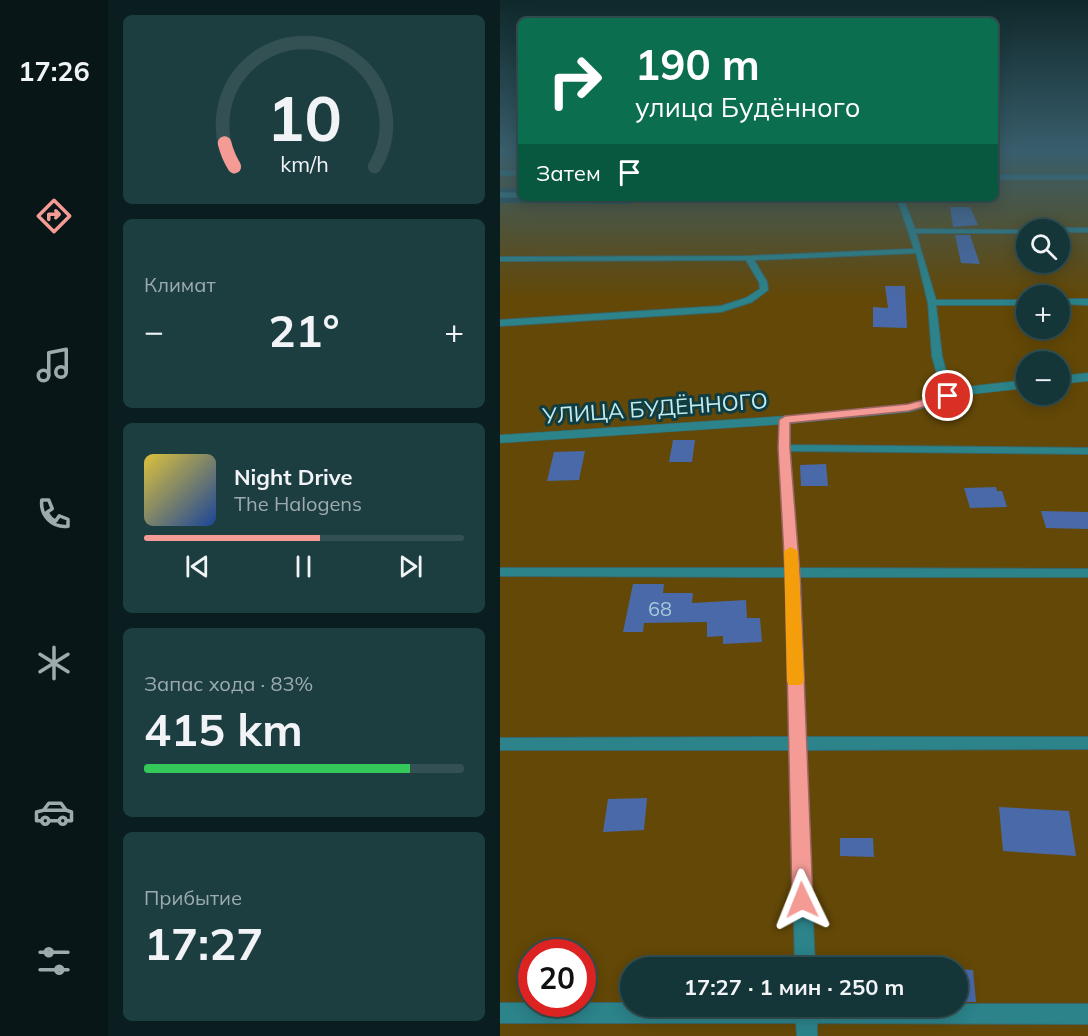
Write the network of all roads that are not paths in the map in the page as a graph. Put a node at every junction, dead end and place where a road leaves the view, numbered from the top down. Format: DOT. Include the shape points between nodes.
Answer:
graph roads {
  1 [pos="901,201"];
  2 [pos="1070,230"];
  3 [pos="1088,230"];
  4 [pos="913,231"];
  5 [pos="1016,231"];
  6 [pos="919,251"];
  7 [pos="749,258"];
  8 [pos="500,259"];
  9 [pos="1016,302"];
  10 [pos="1070,302"];
  11 [pos="1088,302"];
  12 [pos="932,303"];
  13 [pos="500,323"];
  14 [pos="1088,377"];
  15 [pos="1070,379"];
  16 [pos="1016,385"];
  17 [pos="948,396"];
  18 [pos="785,420"];
  19 [pos="500,439"];
  20 [pos="784,448"];
  21 [pos="1088,451"];
  22 [pos="500,572"];
  23 [pos="1088,573"];
  24 [pos="793,574"];
  25 [pos="1088,743"];
  26 [pos="500,744"];
  27 [pos="797,744"];
  28 [pos="804,957"];
  29 [pos="620,1012"];
  30 [pos="968,1012"];
  31 [pos="500,1013"];
  32 [pos="1088,1014"];
  33 [pos="806,1017"];
  34 [pos="807,1036"];
  1 -- 4 [label="lane"];
  2 -- 3 [label="lane"];
  4 -- 5 [label="lane"];
  4 -- 6 [label="lane"];
  6 -- 7 [label="lane"];
  6 -- 12 [label="lane"];
  7 -- 8 [label="lane"];
  7 -- 13 [label="lane" via="764,290 738,305"];
  9 -- 12 [label="lane"];
  10 -- 11 [label="lane"];
  12 -- 17 [label="lane" via="937,356"];
  14 -- 15 [label="street"];
  16 -- 17 [label="street, УЛИЦА БУДЁННОГО"];
  17 -- 18 [label="street, УЛИЦА БУДЁННОГО" via="909,408"];
  18 -- 19 [label="street, УЛИЦА БУДЁННОГО"];
  18 -- 20 [label="lane"];
  20 -- 21 [label="lane"];
  20 -- 24 [label="lane"];
  22 -- 24 [label="lane"];
  23 -- 24 [label="lane"];
  24 -- 27 [label="lane"];
  25 -- 27 [label="lane"];
  26 -- 27 [label="lane"];
  27 -- 28 [label="lane"];
  29 -- 31 [label="lane"];
  30 -- 32 [label="lane"];
  33 -- 34 [label="lane"];
}
